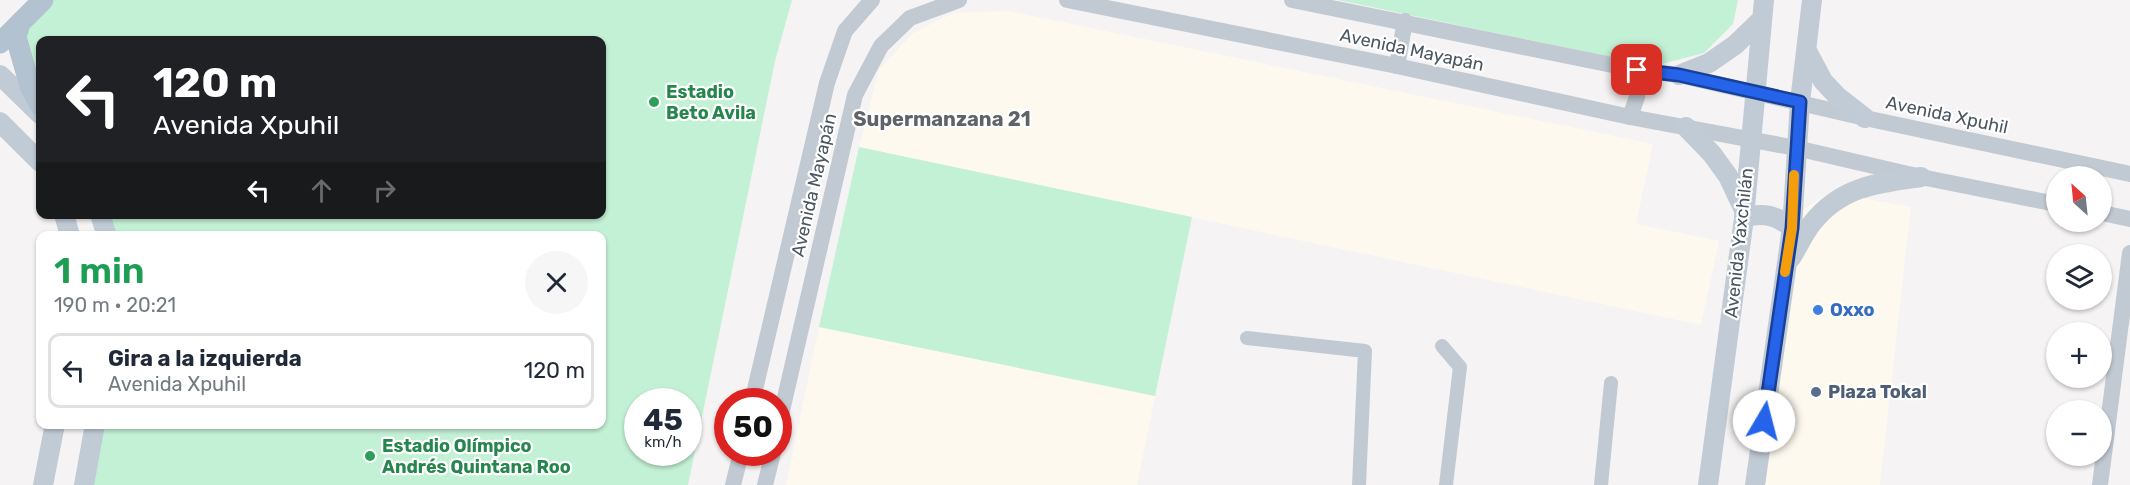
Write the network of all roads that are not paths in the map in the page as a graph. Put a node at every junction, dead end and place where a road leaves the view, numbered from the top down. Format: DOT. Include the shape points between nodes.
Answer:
graph roads {
  1 [pos="43,0"];
  2 [pos="872,0"];
  3 [pos="959,0"];
  4 [pos="1066,0"];
  5 [pos="1292,0"];
  6 [pos="1764,0"];
  7 [pos="1812,0"];
  8 [pos="1761,20"];
  9 [pos="1405,21"];
  10 [pos="20,23"];
  11 [pos="0,43"];
  12 [pos="1807,51"];
  13 [pos="1397,66"];
  14 [pos="1637,70"];
  15 [pos="0,75"];
  16 [pos="1679,75"];
  17 [pos="1755,93"];
  18 [pos="36,97"];
  19 [pos="1800,102"];
  20 [pos="36,110"];
  21 [pos="1630,117"];
  22 [pos="1865,117"];
  23 [pos="0,122"];
  24 [pos="1686,127"];
  25 [pos="1750,140"];
  26 [pos="1796,148"];
  27 [pos="36,158"];
  28 [pos="2130,174"];
  29 [pos="1921,177"];
  30 [pos="2046,202"];
  31 [pos="1744,214"];
  32 [pos="2112,215"];
  33 [pos="2130,219"];
  34 [pos="1792,228"];
  35 [pos="2130,253"];
  36 [pos="1785,269"];
  37 [pos="1247,338"];
  38 [pos="1442,346"];
  39 [pos="1611,383"];
  40 [pos="755,388"];
  41 [pos="787,388"];
  42 [pos="54,429"];
  43 [pos="94,429"];
  44 [pos="738,466"];
  45 [pos="770,466"];
  46 [pos="43,485"];
  47 [pos="84,485"];
  48 [pos="733,485"];
  49 [pos="765,485"];
  50 [pos="1359,485"];
  51 [pos="1446,485"];
  52 [pos="1601,485"];
  53 [pos="1708,485"];
  54 [pos="1755,485"];
  55 [pos="2100,485"];
  1 -- 10 [label="main road"];
  2 -- 40 [label="street, Avenida Mayapán" via="845,31 827,83"];
  3 -- 41 [label="street, Avenida Mayapán" via="910,18 881,46 855,95"];
  4 -- 13 [label="street, Avenida Mayapán"];
  5 -- 9 [label="street, Avenida Mayapán"];
  6 -- 8 [label="main road, Avenida Yaxchilán"];
  7 -- 12 [label="main road"];
  8 -- 16 [label="main road" via="1709,63"];
  8 -- 17 [label="main road, Avenida Yaxchilán"];
  9 -- 13 [label="street"];
  9 -- 14 [label="street, Avenida Mayapán"];
  10 -- 11 [label="main road"];
  10 -- 18 [label="main road" via="16,37"];
  12 -- 19 [label="main road"];
  12 -- 22 [label="main road" via="1823,81"];
  13 -- 21 [label="street, Avenida Mayapán"];
  14 -- 16 [label="street, Avenida Mayapán"];
  14 -- 21 [label="street" via="1637,97"];
  15 -- 20 [label="main road"];
  16 -- 17 [label="street, Avenida Mayapán"];
  17 -- 19 [label="street, Avenida Xpuhil"];
  17 -- 25 [label="main road, Avenida Yaxchilán"];
  19 -- 22 [label="street, Avenida Xpuhil"];
  19 -- 26 [label="main road"];
  21 -- 24 [label="street, Avenida Mayapán"];
  22 -- 28 [label="street, Avenida Xpuhil"];
  23 -- 27 [label="main road"];
  24 -- 25 [label="street, Avenida Mayapán"];
  24 -- 31 [label="main road" via="1728,176"];
  25 -- 26 [label="street"];
  25 -- 31 [label="main road, Avenida Yaxchilán"];
  26 -- 29 [label="street"];
  26 -- 34 [label="main road"];
  29 -- 30 [label="street"];
  29 -- 36 [label="main road" via="1868,185 1836,199 1812,223"];
  31 -- 34 [label="main road" via="1770,214"];
  31 -- 53 [label="main road, Avenida Yaxchilán"];
  32 -- 33 [label="street"];
  34 -- 36 [label="main road"];
  35 -- 55 [label="street"];
  36 -- 54 [label="main road"];
  37 -- 50 [label="street" via="1365,351"];
  38 -- 51 [label="street" via="1460,367"];
  39 -- 52 [label="street"];
  42 -- 46 [label="main road"];
  43 -- 47 [label="main road"];
  44 -- 48 [label="street"];
  45 -- 49 [label="street"];
}
